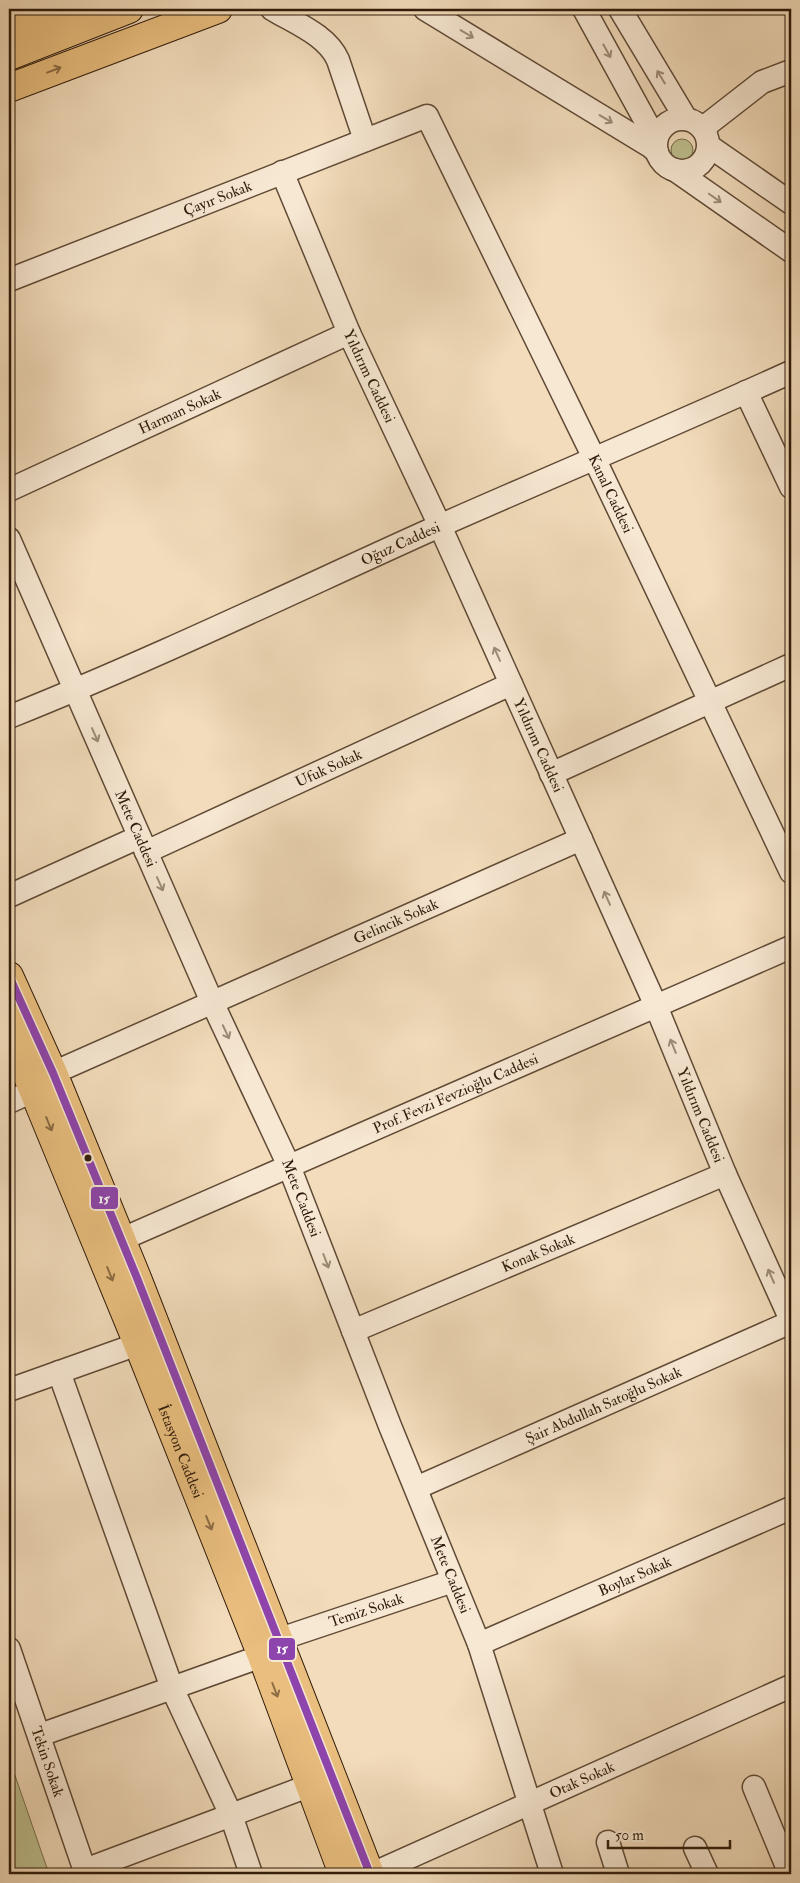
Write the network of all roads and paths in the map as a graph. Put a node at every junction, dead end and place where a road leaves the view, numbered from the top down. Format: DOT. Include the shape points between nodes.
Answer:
graph roads {
  1 [pos="65,9"];
  2 [pos="218,9"];
  3 [pos="272,9"];
  4 [pos="425,9"];
  5 [pos="584,9"];
  6 [pos="620,9"];
  7 [pos="120,12"];
  8 [pos="9,31"];
  9 [pos="9,56"];
  10 [pos="791,71"];
  11 [pos="9,88"];
  12 [pos="427,116"];
  13 [pos="699,131"];
  14 [pos="365,140"];
  15 [pos="656,146"];
  16 [pos="675,170"];
  17 [pos="282,172"];
  18 [pos="791,202"];
  19 [pos="791,251"];
  20 [pos="9,280"];
  21 [pos="349,333"];
  22 [pos="791,372"];
  23 [pos="746,392"];
  24 [pos="595,460"];
  25 [pos="791,487"];
  26 [pos="9,490"];
  27 [pos="440,526"];
  28 [pos="9,539"];
  29 [pos="791,665"];
  30 [pos="511,684"];
  31 [pos="75,690"];
  32 [pos="711,702"];
  33 [pos="9,717"];
  34 [pos="551,774"];
  35 [pos="784,837"];
  36 [pos="581,839"];
  37 [pos="142,844"];
  38 [pos="791,872"];
  39 [pos="9,896"];
  40 [pos="791,947"];
  41 [pos="9,976"];
  42 [pos="212,1002"];
  43 [pos="656,1006"];
  44 [pos="9,1030"];
  45 [pos="44,1082"];
  46 [pos="9,1102"];
  47 [pos="289,1166"];
  48 [pos="724,1174"];
  49 [pos="120,1240"];
  50 [pos="791,1321"];
  51 [pos="353,1331"];
  52 [pos="138,1344"];
  53 [pos="59,1372"];
  54 [pos="9,1390"];
  55 [pos="416,1488"];
  56 [pos="791,1508"];
  57 [pos="454,1581"];
  58 [pos="479,1644"];
  59 [pos="271,1647"];
  60 [pos="9,1649"];
  61 [pos="791,1686"];
  62 [pos="172,1688"];
  63 [pos="40,1735"];
  64 [pos="311,1785"];
  65 [pos="754,1787"];
  66 [pos="530,1803"];
  67 [pos="231,1815"];
  68 [pos="608,1842"];
  69 [pos="695,1848"];
  70 [pos="86,1872"];
  71 [pos="251,1874"];
  72 [pos="343,1874"];
  73 [pos="371,1874"];
  74 [pos="552,1874"];
  75 [pos="618,1874"];
  76 [pos="707,1874"];
  77 [pos="790,1874"];
  1 -- 8 [label="main road"];
  11 -- 2 [label="main road, one-way"];
  3 -- 14 [label="street" via="332,48"];
  4 -- 15 [label="street, one-way" via="650,146"];
  5 -- 15 [label="street, one-way"];
  13 -- 6 [label="street, one-way"];
  7 -- 9 [label="main road"];
  10 -- 13 [label="street" via="762,82"];
  12 -- 14 [label="street, Çayır Sokak"];
  12 -- 24 [label="street, Kanal Caddesi"];
  13 -- 15 [label="street" via="670,122 662,128"];
  13 -- 16 [label="street" via="707,155 697,167 682,172"];
  13 -- 18 [label="street"];
  14 -- 17 [label="street, Çayır Sokak"];
  15 -- 16 [label="street" via="663,164"];
  16 -- 19 [label="street, one-way"];
  17 -- 20 [label="street, Çayır Sokak"];
  17 -- 21 [label="street, Yıldırım Caddesi"];
  21 -- 26 [label="street, Harman Sokak"];
  21 -- 27 [label="street, Yıldırım Caddesi"];
  22 -- 23 [label="street, Oğuz Caddesi"];
  23 -- 24 [label="street, Oğuz Caddesi"];
  23 -- 25 [label="street"];
  24 -- 27 [label="street, Oğuz Caddesi"];
  24 -- 32 [label="street, Kanal Caddesi"];
  30 -- 27 [label="street, Yıldırım Caddesi, one-way"];
  27 -- 31 [label="street, Oğuz Caddesi"];
  28 -- 31 [label="street, Mete Caddesi"];
  29 -- 32 [label="street"];
  30 -- 34 [label="street, Yıldırım Caddesi"];
  30 -- 37 [label="street, Ufuk Sokak"];
  31 -- 33 [label="street, Oğuz Caddesi"];
  31 -- 37 [label="street, Mete Caddesi, one-way"];
  32 -- 34 [label="street"];
  32 -- 35 [label="street, Kanal Caddesi"];
  34 -- 36 [label="street, Yıldırım Caddesi"];
  35 -- 38 [label="street, Kanal Caddesi"];
  36 -- 42 [label="street, Gelincik Sokak"];
  43 -- 36 [label="street, Yıldırım Caddesi, one-way"];
  37 -- 39 [label="street, Ufuk Sokak"];
  37 -- 42 [label="street, Mete Caddesi, one-way"];
  40 -- 43 [label="street, Prof. Fevzi Fevzioğlu Caddesi"];
  41 -- 45 [label="main road, İstasyon Caddesi"];
  42 -- 45 [label="street, Gelincik Sokak"];
  42 -- 47 [label="street, Mete Caddesi, one-way"];
  43 -- 47 [label="street, Prof. Fevzi Fevzioğlu Caddesi"];
  48 -- 43 [label="street, Yıldırım Caddesi, one-way"];
  44 -- 45 [label="main road, İstasyon Caddesi"];
  45 -- 46 [label="street, Gelincik Sokak"];
  45 -- 49 [label="main road, İstasyon Caddesi"];
  45 -- 52 [label="main road, İstasyon Caddesi, one-way"];
  47 -- 49 [label="street, Prof. Fevzi Fevzioğlu Caddesi"];
  47 -- 51 [label="street, Mete Caddesi, one-way"];
  50 -- 48 [label="street, Yıldırım Caddesi, one-way"];
  48 -- 51 [label="street, Konak Sokak"];
  49 -- 59 [label="main road, İstasyon Caddesi"];
  50 -- 55 [label="street, Şair Abdullah Satoğlu Sokak"];
  51 -- 55 [label="street, Mete Caddesi"];
  52 -- 53 [label="street"];
  52 -- 59 [label="main road, İstasyon Caddesi, one-way"];
  53 -- 54 [label="street"];
  53 -- 62 [label="street"];
  55 -- 57 [label="street, Mete Caddesi"];
  56 -- 58 [label="street, Boylar Sokak"];
  57 -- 58 [label="street, Mete Caddesi"];
  57 -- 59 [label="street, Temiz Sokak"];
  58 -- 66 [label="street, Mete Caddesi"];
  59 -- 62 [label="street, Temiz Sokak"];
  59 -- 64 [label="main road, İstasyon Caddesi, one-way"];
  59 -- 73 [label="main road, İstasyon Caddesi"];
  60 -- 63 [label="street, Tekin Sokak"];
  61 -- 66 [label="street, Otak Sokak"];
  62 -- 63 [label="street, Temiz Sokak"];
  62 -- 67 [label="street"];
  63 -- 70 [label="street, Tekin Sokak"];
  64 -- 67 [label="street"];
  64 -- 72 [label="main road, İstasyon Caddesi"];
  65 -- 77 [label="street"];
  66 -- 73 [label="street, Otak Sokak"];
  66 -- 74 [label="street, Mete Caddesi"];
  67 -- 70 [label="street"];
  67 -- 71 [label="street"];
  68 -- 75 [label="street"];
  69 -- 76 [label="street"];
}
